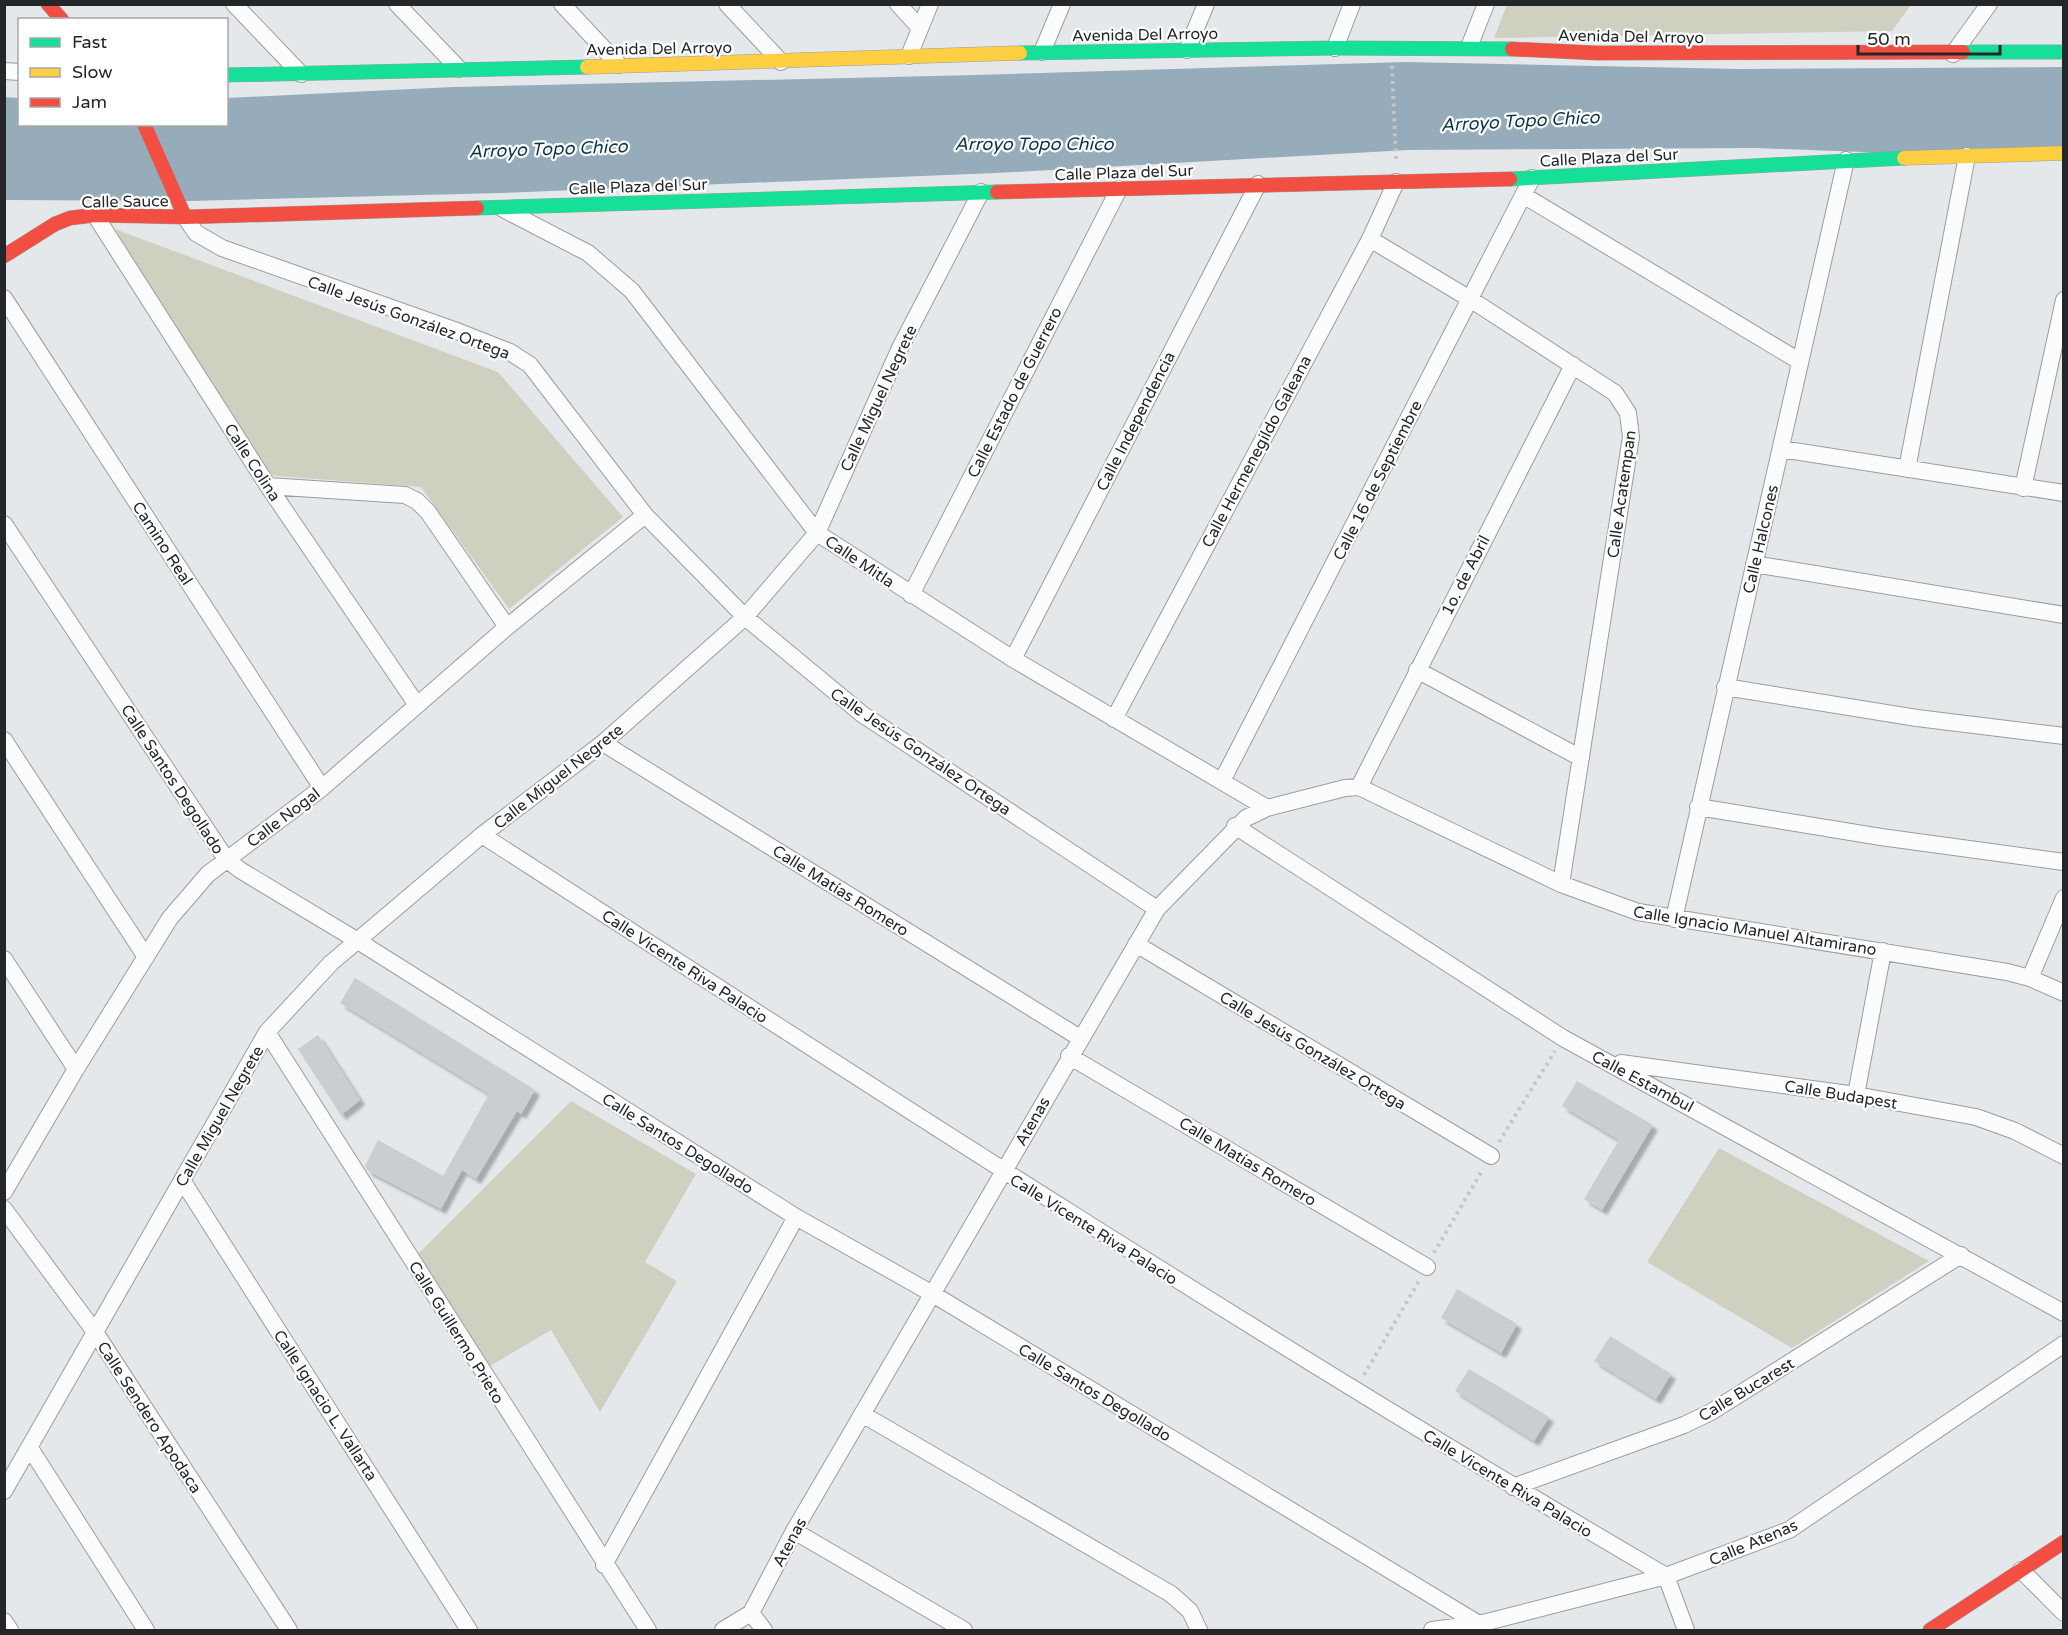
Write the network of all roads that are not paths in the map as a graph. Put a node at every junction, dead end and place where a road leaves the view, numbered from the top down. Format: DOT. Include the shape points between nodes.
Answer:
graph roads {
  1 [pos="48,4"];
  2 [pos="234,4"];
  3 [pos="397,4"];
  4 [pos="562,4"];
  5 [pos="727,4"];
  6 [pos="898,4"];
  7 [pos="930,4"];
  8 [pos="1062,4"];
  9 [pos="1206,4"];
  10 [pos="1352,4"];
  11 [pos="1486,4"];
  12 [pos="1989,4"];
  13 [pos="60,18"];
  14 [pos="920,28"];
  15 [pos="1469,47"];
  16 [pos="1335,48"];
  17 [pos="1187,50"];
  18 [pos="1042,52"];
  19 [pos="2064,52"];
  20 [pos="1953,54"];
  21 [pos="909,56"];
  22 [pos="781,62"];
  23 [pos="619,65"];
  24 [pos="459,69"];
  25 [pos="301,74"];
  26 [pos="228,75"];
  27 [pos="145,126"];
  28 [pos="2064,153"];
  29 [pos="1968,156"];
  30 [pos="1846,160"];
  31 [pos="1396,174"];
  32 [pos="1532,178"];
  33 [pos="1258,184"];
  34 [pos="1119,189"];
  35 [pos="981,192"];
  36 [pos="1523,195"];
  37 [pos="500,207"];
  38 [pos="95,215"];
  39 [pos="185,217"];
  40 [pos="1370,239"];
  41 [pos="4,256"];
  42 [pos="4,298"];
  43 [pos="1470,299"];
  44 [pos="2064,300"];
  45 [pos="1799,361"];
  46 [pos="1573,365"];
  47 [pos="1781,449"];
  48 [pos="1907,469"];
  49 [pos="268,486"];
  50 [pos="2023,488"];
  51 [pos="2064,494"];
  52 [pos="645,515"];
  53 [pos="4,524"];
  54 [pos="818,533"];
  55 [pos="1754,564"];
  56 [pos="911,595"];
  57 [pos="2064,615"];
  58 [pos="745,617"];
  59 [pos="507,627"];
  60 [pos="1013,658"];
  61 [pos="1417,670"];
  62 [pos="1725,687"];
  63 [pos="417,705"];
  64 [pos="1114,719"];
  65 [pos="2064,736"];
  66 [pos="4,740"];
  67 [pos="603,743"];
  68 [pos="1581,758"];
  69 [pos="1222,781"];
  70 [pos="1359,787"];
  71 [pos="322,788"];
  72 [pos="1698,807"];
  73 [pos="1267,808"];
  74 [pos="1235,826"];
  75 [pos="482,836"];
  76 [pos="226,859"];
  77 [pos="2064,862"];
  78 [pos="1561,884"];
  79 [pos="2064,898"];
  80 [pos="1158,909"];
  81 [pos="1674,919"];
  82 [pos="358,941"];
  83 [pos="1136,944"];
  84 [pos="1882,951"];
  85 [pos="146,957"];
  86 [pos="4,959"];
  87 [pos="2030,978"];
  88 [pos="2064,993"];
  89 [pos="267,1032"];
  90 [pos="1080,1038"];
  91 [pos="1070,1056"];
  92 [pos="1609,1062"];
  93 [pos="76,1069"];
  94 [pos="1856,1095"];
  95 [pos="1491,1156"];
  96 [pos="2064,1156"];
  97 [pos="1002,1172"];
  98 [pos="182,1180"];
  99 [pos="4,1191"];
  100 [pos="4,1209"];
  101 [pos="796,1217"];
  102 [pos="1961,1254"];
  103 [pos="1427,1267"];
  104 [pos="931,1293"];
  105 [pos="2064,1313"];
  106 [pos="95,1332"];
  107 [pos="2064,1344"];
  108 [pos="862,1414"];
  109 [pos="30,1448"];
  110 [pos="1513,1487"];
  111 [pos="4,1491"];
  112 [pos="794,1530"];
  113 [pos="2064,1542"];
  114 [pos="604,1565"];
  115 [pos="2021,1570"];
  116 [pos="1666,1576"];
  117 [pos="751,1612"];
  118 [pos="2064,1612"];
  119 [pos="4,1621"];
  120 [pos="1479,1624"];
  121 [pos="464,1629"];
  122 [pos="10,1630"];
  123 [pos="146,1630"];
  124 [pos="289,1630"];
  125 [pos="648,1630"];
  126 [pos="723,1630"];
  127 [pos="764,1630"];
  128 [pos="964,1630"];
  129 [pos="1199,1630"];
  130 [pos="1432,1630"];
  131 [pos="1686,1630"];
  132 [pos="1930,1630"];
  1 -- 13 [label="street"];
  2 -- 25 [label="street"];
  3 -- 24 [label="street"];
  4 -- 23 [label="street"];
  5 -- 22 [label="street"];
  6 -- 14 [label="street"];
  7 -- 14 [label="street"];
  8 -- 18 [label="street"];
  9 -- 17 [label="street"];
  10 -- 16 [label="street"];
  11 -- 15 [label="street"];
  12 -- 20 [label="street"];
  14 -- 21 [label="street"];
  15 -- 16 [label="street, Avenida Del Arroyo"];
  15 -- 20 [label="street, Avenida Del Arroyo" via="1597,53"];
  16 -- 17 [label="street, Avenida Del Arroyo"];
  17 -- 18 [label="street, Avenida Del Arroyo"];
  18 -- 21 [label="street, Avenida Del Arroyo"];
  19 -- 20 [label="street, Avenida Del Arroyo"];
  21 -- 22 [label="street, Avenida Del Arroyo"];
  22 -- 23 [label="street, Avenida Del Arroyo"];
  23 -- 24 [label="street, Avenida Del Arroyo"];
  24 -- 25 [label="street, Avenida Del Arroyo"];
  25 -- 26 [label="street, Avenida Del Arroyo"];
  27 -- 39 [label="street"];
  28 -- 29 [label="street, Calle Plaza del Sur"];
  29 -- 30 [label="street, Calle Plaza del Sur"];
  29 -- 48 [label="street"];
  30 -- 32 [label="street, Calle Plaza del Sur"];
  30 -- 45 [label="street, Calle Halcones"];
  31 -- 32 [label="street, Calle Plaza del Sur"];
  31 -- 33 [label="street, Calle Plaza del Sur"];
  31 -- 40 [label="street, Calle Hermenegildo Galeana"];
  32 -- 36 [label="street, Calle 16 de Septiembre"];
  33 -- 34 [label="street, Calle Plaza del Sur"];
  33 -- 60 [label="street, Calle Independencia"];
  34 -- 35 [label="street, Calle Plaza del Sur"];
  34 -- 56 [label="street, Calle Estado de Guerrero"];
  35 -- 37 [label="street, Calle Plaza del Sur"];
  35 -- 54 [label="street, Calle Miguel Negrete" via="900,348"];
  36 -- 43 [label="street, Calle 16 de Septiembre"];
  36 -- 45 [label="street"];
  37 -- 39 [label="street, Calle Plaza del Sur"];
  37 -- 54 [label="street, Calle Mitla" via="588,253 632,291"];
  38 -- 39 [label="street, Calle Sauce"];
  38 -- 41 [label="street, Calle Sauce" via="55,224"];
  38 -- 49 [label="street, Calle Colina"];
  39 -- 52 [label="street, Calle Jesús González Ortega" via="196,232 222,248 454,330 520,358 541,378"];
  40 -- 43 [label="street, Calle Acatempan"];
  40 -- 64 [label="street, Calle Hermenegildo Galeana"];
  42 -- 71 [label="street, Camino Real"];
  43 -- 46 [label="street, Calle Acatempan"];
  43 -- 69 [label="street, Calle 16 de Septiembre"];
  44 -- 50 [label="street"];
  45 -- 47 [label="street, Calle Halcones"];
  46 -- 61 [label="street, 1o. de Abril"];
  46 -- 68 [label="street, Calle Acatempan" via="1616,393 1628,412 1631,437"];
  47 -- 48 [label="street"];
  47 -- 55 [label="street, Calle Halcones"];
  48 -- 50 [label="street"];
  49 -- 59 [label="street" via="405,495 417,501"];
  49 -- 63 [label="street, Calle Colina"];
  50 -- 51 [label="street"];
  52 -- 58 [label="street, Calle Jesús González Ortega"];
  52 -- 59 [label="street, Calle Nogal"];
  53 -- 76 [label="street, Calle Santos Degollado"];
  54 -- 56 [label="street, Calle Mitla"];
  54 -- 58 [label="street, Calle Miguel Negrete"];
  55 -- 57 [label="street"];
  55 -- 62 [label="street, Calle Halcones"];
  56 -- 60 [label="street, Calle Mitla"];
  58 -- 67 [label="street, Calle Miguel Negrete"];
  58 -- 80 [label="street, Calle Jesús González Ortega" via="862,714"];
  59 -- 63 [label="street, Calle Nogal"];
  60 -- 64 [label="street, Calle Mitla"];
  61 -- 68 [label="street"];
  61 -- 70 [label="street, 1o. de Abril"];
  62 -- 65 [label="street" via="1917,718"];
  62 -- 72 [label="street, Calle Halcones"];
  63 -- 71 [label="street, Calle Nogal"];
  64 -- 69 [label="street, Calle Mitla"];
  66 -- 85 [label="street"];
  67 -- 75 [label="street, Calle Miguel Negrete"];
  67 -- 90 [label="street, Calle Matías Romero"];
  68 -- 78 [label="street, Calle Acatempan"];
  69 -- 73 [label="street, Calle Mitla"];
  70 -- 73 [label="street, Atenas"];
  70 -- 78 [label="street, Calle Ignacio Manuel Altamirano"];
  71 -- 76 [label="street, Calle Nogal"];
  72 -- 77 [label="street"];
  72 -- 81 [label="street, Calle Halcones"];
  73 -- 74 [label="street, Atenas"];
  74 -- 80 [label="street, Atenas"];
  74 -- 92 [label="street, Calle Estambul" via="1563,1038"];
  75 -- 82 [label="street, Calle Miguel Negrete"];
  75 -- 97 [label="street, Calle Vicente Riva Palacio"];
  76 -- 82 [label="street, Calle Santos Degollado"];
  76 -- 85 [label="street, Calle Nogal" via="188,895"];
  78 -- 81 [label="street, Calle Ignacio Manuel Altamirano" via="1630,909"];
  79 -- 87 [label="street"];
  80 -- 83 [label="street, Atenas"];
  81 -- 84 [label="street, Calle Ignacio Manuel Altamirano"];
  82 -- 89 [label="street, Calle Miguel Negrete" via="313,981"];
  82 -- 101 [label="street, Calle Santos Degollado"];
  83 -- 90 [label="street, Atenas"];
  83 -- 95 [label="street, Calle Jesús González Ortega"];
  84 -- 87 [label="street, Calle Ignacio Manuel Altamirano"];
  84 -- 94 [label="street"];
  85 -- 93 [label="street, Calle Nogal"];
  86 -- 93 [label="street"];
  87 -- 88 [label="street, Calle Ignacio Manuel Altamirano"];
  89 -- 98 [label="street, Calle Miguel Negrete"];
  89 -- 114 [label="street, Calle Guillermo Prieto"];
  90 -- 91 [label="street, Atenas"];
  91 -- 97 [label="street, Atenas"];
  91 -- 103 [label="street, Calle Matías Romero"];
  92 -- 94 [label="street, Calle Budapest"];
  92 -- 102 [label="street, Calle Estambul"];
  93 -- 99 [label="street, Calle Nogal"];
  94 -- 96 [label="street, Calle Budapest" via="1995,1123"];
  97 -- 104 [label="street, Atenas"];
  97 -- 110 [label="street, Calle Vicente Riva Palacio"];
  98 -- 106 [label="street, Calle Miguel Negrete"];
  98 -- 121 [label="street, Calle Ignacio L. Vallarta"];
  100 -- 106 [label="street, Calle Sendero Apodaca"];
  101 -- 104 [label="street, Calle Santos Degollado"];
  101 -- 114 [label="street"];
  102 -- 105 [label="street, Calle Estambul"];
  102 -- 110 [label="street, Calle Bucarest" via="1711,1412"];
  104 -- 108 [label="street, Atenas"];
  104 -- 120 [label="street, Calle Santos Degollado"];
  106 -- 109 [label="street, Calle Miguel Negrete"];
  106 -- 124 [label="street, Calle Sendero Apodaca"];
  107 -- 116 [label="street, Calle Atenas" via="1789,1530"];
  108 -- 112 [label="street, Atenas"];
  108 -- 129 [label="street" via="1171,1594 1190,1611"];
  109 -- 111 [label="street, Calle Miguel Negrete"];
  109 -- 123 [label="street"];
  110 -- 116 [label="street, Calle Vicente Riva Palacio"];
  112 -- 117 [label="street, Atenas"];
  112 -- 128 [label="street"];
  113 -- 115 [label="street"];
  114 -- 125 [label="street, Calle Guillermo Prieto"];
  115 -- 118 [label="street"];
  115 -- 132 [label="street"];
  116 -- 120 [label="street, Calle Atenas"];
  116 -- 131 [label="street"];
  117 -- 126 [label="street, Atenas"];
  117 -- 127 [label="street"];
  119 -- 122 [label="street"];
  120 -- 130 [label="street, Calle Atenas"];
}
